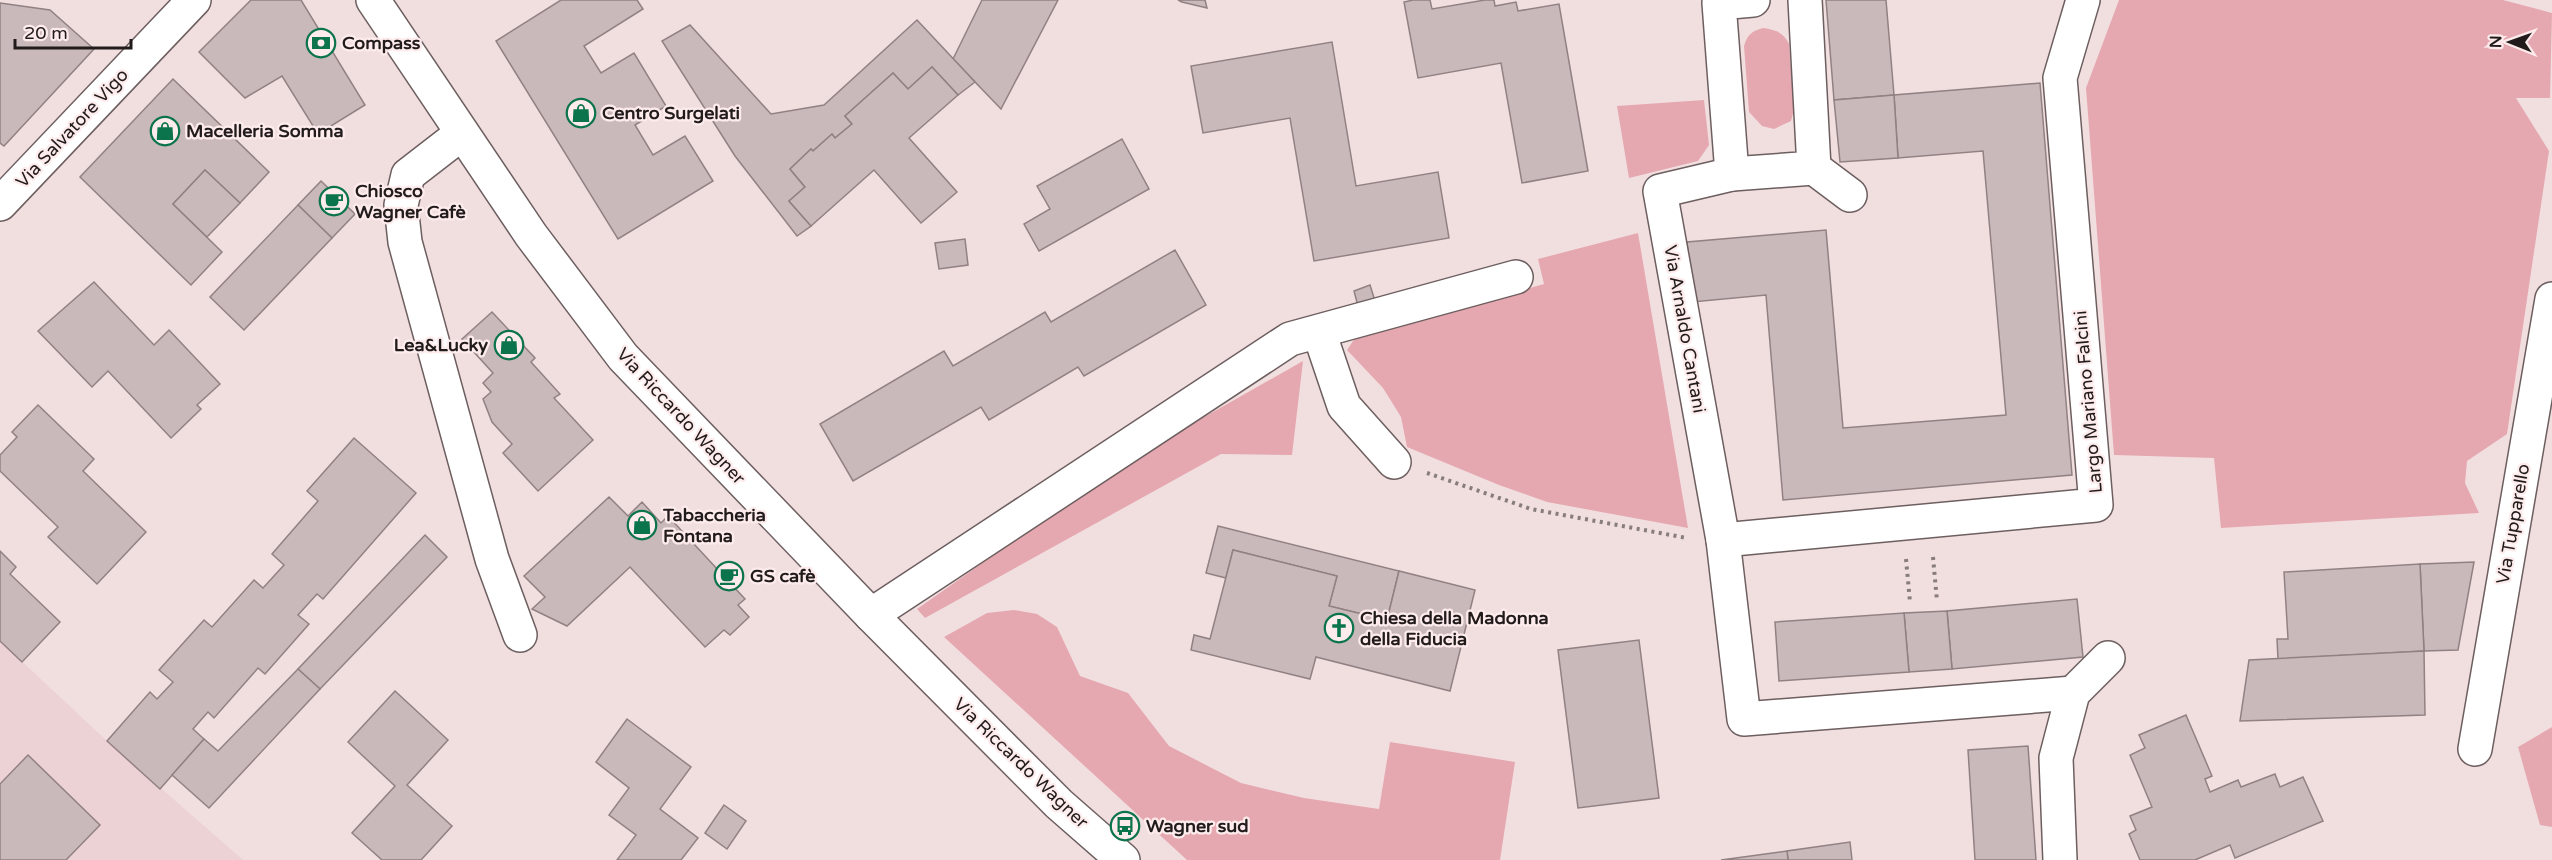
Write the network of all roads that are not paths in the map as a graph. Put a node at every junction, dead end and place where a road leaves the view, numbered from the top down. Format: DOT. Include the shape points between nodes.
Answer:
graph roads {
  1 [pos="194,0"];
  2 [pos="373,0"];
  3 [pos="1753,0"];
  4 [pos="1805,0"];
  5 [pos="2083,0"];
  6 [pos="461,134"];
  7 [pos="1814,168"];
  8 [pos="1732,174"];
  9 [pos="1850,195"];
  10 [pos="0,204"];
  11 [pos="1516,277"];
  12 [pos="2552,299"];
  13 [pos="1319,332"];
  14 [pos="1394,462"];
  15 [pos="1724,540"];
  16 [pos="871,615"];
  17 [pos="520,635"];
  18 [pos="2108,658"];
  19 [pos="2073,693"];
  20 [pos="2475,749"];
  21 [pos="1123,860"];
  22 [pos="2060,860"];
  1 -- 10 [label="street, Via Salvatore Vigo"];
  2 -- 6 [label="street, Via Riccardo Wagner"];
  3 -- 8 [label="street" via="1719,3"];
  4 -- 7 [label="street"];
  5 -- 15 [label="street, Largo Mariano Falcini" via="2060,78 2096,505"];
  6 -- 16 [label="street, Via Riccardo Wagner" via="623,357"];
  6 -- 17 [label="street" via="408,175 401,205 405,242 492,559"];
  7 -- 8 [label="street"];
  7 -- 9 [label="street"];
  8 -- 15 [label="street, Via Arnaldo Cantani" via="1660,191"];
  11 -- 13 [label="street"];
  12 -- 20 [label="street, Via Tupparello"];
  13 -- 14 [label="street" via="1344,406"];
  13 -- 16 [label="street" via="1290,339"];
  15 -- 19 [label="street" via="1744,719"];
  16 -- 21 [label="street, Via Riccardo Wagner" via="1059,804"];
  18 -- 19 [label="street"];
  19 -- 22 [label="street" via="2056,759"];
}
